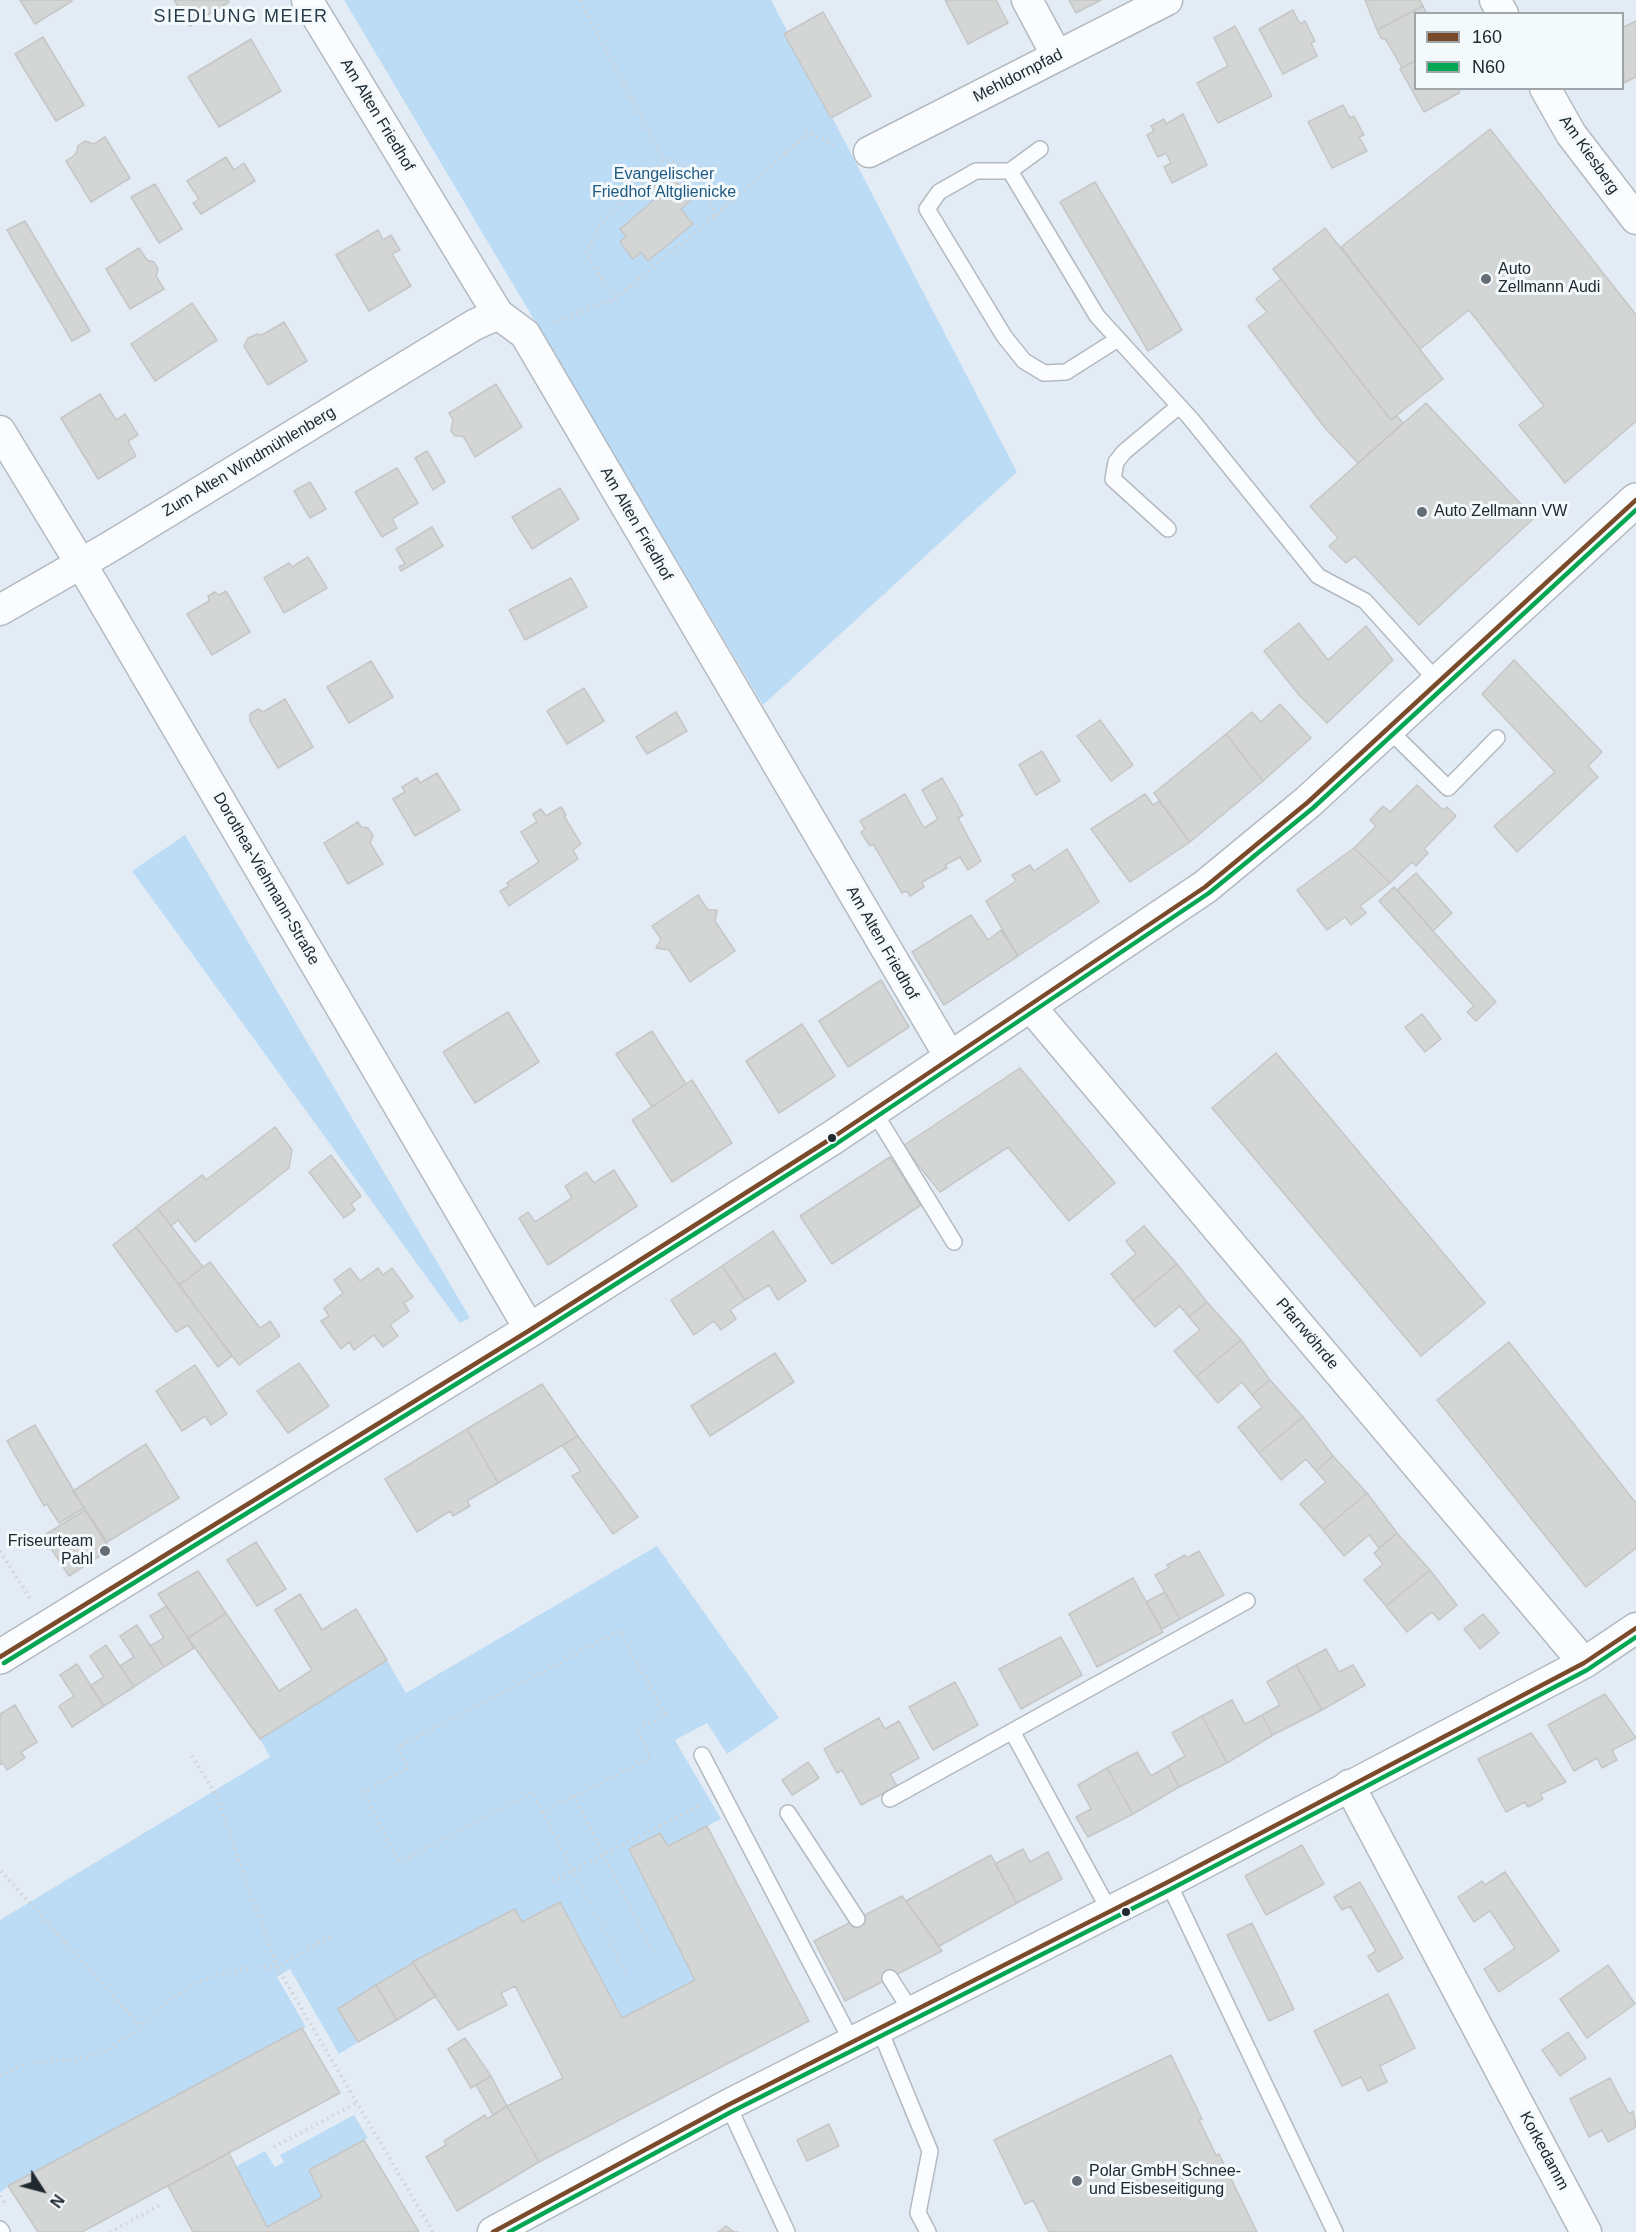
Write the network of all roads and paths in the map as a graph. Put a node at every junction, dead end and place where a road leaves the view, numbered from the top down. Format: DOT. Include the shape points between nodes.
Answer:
graph roads {
  1 [pos="307,0"];
  2 [pos="580,0"];
  3 [pos="1028,0"];
  4 [pos="1167,0"];
  5 [pos="1057,56"];
  6 [pos="1546,90"];
  7 [pos="1040,149"];
  8 [pos="869,152"];
  9 [pos="664,160"];
  10 [pos="1010,171"];
  11 [pos="715,216"];
  12 [pos="1636,219"];
  13 [pos="615,299"];
  14 [pos="498,314"];
  15 [pos="550,323"];
  16 [pos="1118,339"];
  17 [pos="1179,406"];
  18 [pos="0,431"];
  19 [pos="1636,500"];
  20 [pos="1168,529"];
  21 [pos="81,564"];
  22 [pos="0,610"];
  23 [pos="1439,683"];
  24 [pos="1389,729"];
  25 [pos="1497,738"];
  26 [pos="1030,1006"];
  27 [pos="951,1059"];
  28 [pos="873,1110"];
  29 [pos="954,1242"];
  30 [pos="530,1330"];
  31 [pos="0,1551"];
  32 [pos="1247,1601"];
  33 [pos="48,1628"];
  34 [pos="1636,1628"];
  35 [pos="0,1657"];
  36 [pos="1584,1663"];
  37 [pos="1013,1733"];
  38 [pos="702,1755"];
  39 [pos="192,1756"];
  40 [pos="1349,1785"];
  41 [pos="722,1793"];
  42 [pos="574,1796"];
  43 [pos="890,1799"];
  44 [pos="543,1812"];
  45 [pos="788,1813"];
  46 [pos="604,1855"];
  47 [pos="1,1871"];
  48 [pos="573,1871"];
  49 [pos="553,1881"];
  50 [pos="1168,1882"];
  51 [pos="1109,1910"];
  52 [pos="857,1919"];
  53 [pos="332,1935"];
  54 [pos="653,1953"];
  55 [pos="277,1967"];
  56 [pos="625,1972"];
  57 [pos="890,1978"];
  58 [pos="911,2011"];
  59 [pos="141,2027"];
  60 [pos="879,2028"];
  61 [pos="852,2042"];
  62 [pos="0,2076"];
  63 [pos="357,2103"];
  64 [pos="728,2105"];
  65 [pos="274,2147"];
  66 [pos="162,2204"];
  67 [pos="110,2232"];
  68 [pos="434,2232"];
  69 [pos="493,2232"];
  70 [pos="787,2232"];
  71 [pos="928,2232"];
  72 [pos="1335,2232"];
  73 [pos="1586,2232"];
  1 -- 14 [label="street, Am Alten Friedhof"];
  2 -- 9 [label="path"];
  3 -- 5 [label="street"];
  4 -- 5 [label="street, Mehldornpfad"];
  5 -- 8 [label="street, Mehldornpfad"];
  6 -- 12 [label="street, Am Kiesberg" via="1571,134"];
  7 -- 10 [label="lane"];
  8 -- 11 [label="path" via="851,153 809,132"];
  9 -- 11 [label="path" via="678,161 693,171 707,188"];
  9 -- 13 [label="path" via="601,224 586,255"];
  10 -- 16 [label="lane" via="1097,316"];
  10 -- 16 [label="lane" via="976,171 939,192 927,209 1004,336 1024,361 1044,373 1066,372"];
  11 -- 13 [label="path"];
  13 -- 15 [label="path"];
  14 -- 21 [label="street, Zum Alten Windmühlenberg"];
  14 -- 27 [label="street, Am Alten Friedhof" via="525,334"];
  16 -- 17 [label="lane"];
  17 -- 20 [label="lane" via="1124,452 1116,462 1113,479"];
  17 -- 23 [label="lane" via="1318,576 1365,601"];
  18 -- 21 [label="street, Dorothea-Viehmann-Straße"];
  19 -- 23 [label="street"];
  21 -- 22 [label="street, Zum Alten Windmühlenberg"];
  21 -- 30 [label="street, Dorothea-Viehmann-Straße"];
  23 -- 24 [label="street"];
  24 -- 25 [label="lane" via="1448,788"];
  24 -- 26 [label="street" via="1205,887"];
  26 -- 27 [label="street"];
  26 -- 36 [label="street, Pfarrwöhrde"];
  27 -- 28 [label="street"];
  28 -- 29 [label="lane"];
  28 -- 30 [label="street"];
  30 -- 33 [label="street"];
  31 -- 33 [label="path"];
  32 -- 37 [label="lane"];
  33 -- 35 [label="street"];
  34 -- 36 [label="street"];
  36 -- 40 [label="street"];
  37 -- 43 [label="lane"];
  37 -- 51 [label="lane"];
  38 -- 41 [label="lane"];
  39 -- 55 [label="path" via="215,1793"];
  40 -- 50 [label="street"];
  40 -- 73 [label="street, Korkedamm"];
  41 -- 46 [label="path"];
  41 -- 61 [label="lane"];
  42 -- 44 [label="path"];
  42 -- 44 [label="path" via="651,1757 637,1729 664,1715 620,1631 397,1747 408,1768 363,1792 399,1862 533,1792"];
  42 -- 46 [label="path"];
  44 -- 48 [label="path"];
  45 -- 52 [label="lane"];
  46 -- 48 [label="path"];
  46 -- 54 [label="path"];
  47 -- 59 [label="path"];
  48 -- 49 [label="path"];
  48 -- 56 [label="path"];
  50 -- 51 [label="street"];
  50 -- 72 [label="lane"];
  51 -- 58 [label="street"];
  53 -- 55 [label="path"];
  55 -- 59 [label="path" via="218,1974 190,1986"];
  55 -- 63 [label="path"];
  57 -- 58 [label="lane"];
  58 -- 60 [label="street"];
  59 -- 62 [label="path" via="103,2052 75,2060 20,2066"];
  60 -- 61 [label="street"];
  60 -- 71 [label="lane" via="930,2151 918,2213"];
  61 -- 64 [label="street"];
  63 -- 65 [label="path"];
  63 -- 68 [label="path"];
  64 -- 69 [label="street"];
  64 -- 70 [label="lane"];
  66 -- 67 [label="path"];
}
